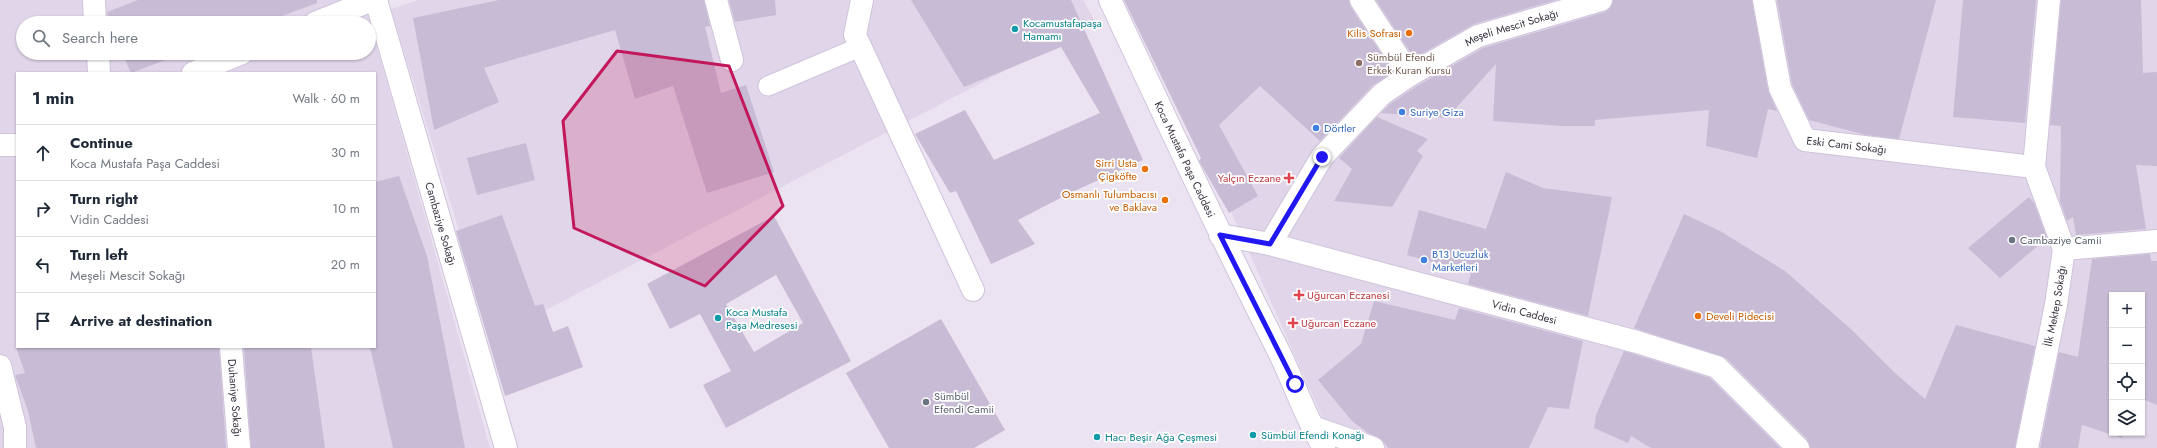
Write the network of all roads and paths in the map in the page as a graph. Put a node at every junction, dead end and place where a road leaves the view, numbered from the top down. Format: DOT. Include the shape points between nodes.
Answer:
graph roads {
  1 [pos="94,0"];
  2 [pos="372,0"];
  3 [pos="376,0"];
  4 [pos="716,0"];
  5 [pos="862,0"];
  6 [pos="1110,0"];
  7 [pos="1361,0"];
  8 [pos="1601,0"];
  9 [pos="1764,0"];
  10 [pos="2049,0"];
  11 [pos="95,16"];
  12 [pos="332,16"];
  13 [pos="857,41"];
  14 [pos="98,60"];
  15 [pos="225,60"];
  16 [pos="732,60"];
  17 [pos="99,72"];
  18 [pos="195,72"];
  19 [pos="1410,75"];
  20 [pos="768,86"];
  21 [pos="0,145"];
  22 [pos="16,146"];
  23 [pos="2034,167"];
  24 [pos="1220,235"];
  25 [pos="2157,241"];
  26 [pos="1270,244"];
  27 [pos="2064,249"];
  28 [pos="973,290"];
  29 [pos="231,348"];
  30 [pos="0,366"];
  31 [pos="1312,427"];
  32 [pos="15,448"];
  33 [pos="239,448"];
  34 [pos="506,448"];
  35 [pos="1324,448"];
  36 [pos="1373,448"];
  37 [pos="1798,448"];
  38 [pos="2027,448"];
  1 -- 11 [label="street"];
  2 -- 12 [label="street"];
  3 -- 34 [label="street, Cambaziye Sokağı"];
  4 -- 16 [label="street"];
  5 -- 13 [label="street"];
  6 -- 24 [label="street, Koca Mustafa Paşa Caddesi"];
  7 -- 19 [label="street"];
  8 -- 19 [label="street, Meşeli Mescit Sokağı" via="1478,36"];
  9 -- 23 [label="street, Eski Cami Sokağı" via="1780,88 1805,140"];
  10 -- 23 [label="street, İlk Mektep Sokağı"];
  13 -- 20 [label="lane"];
  13 -- 28 [label="street"];
  14 -- 17 [label="street"];
  15 -- 18 [label="street"];
  19 -- 26 [label="street, Meşeli Mescit Sokağı" via="1382,94 1322,157"];
  21 -- 22 [label="street"];
  23 -- 27 [label="street, İlk Mektep Sokağı"];
  24 -- 26 [label="street, Vidin Caddesi"];
  24 -- 31 [label="street, Koca Mustafa Paşa Caddesi" via="1295,384"];
  25 -- 27 [label="street"];
  26 -- 37 [label="street, Vidin Caddesi" via="1629,340 1717,367"];
  27 -- 38 [label="street, İlk Mektep Sokağı" via="2056,305"];
  29 -- 33 [label="street, Duhaniye Sokağı"];
  30 -- 32 [label="street" via="15,427"];
  31 -- 35 [label="street, Koca Mustafa Paşa Caddesi"];
  31 -- 36 [label="street"];
}
